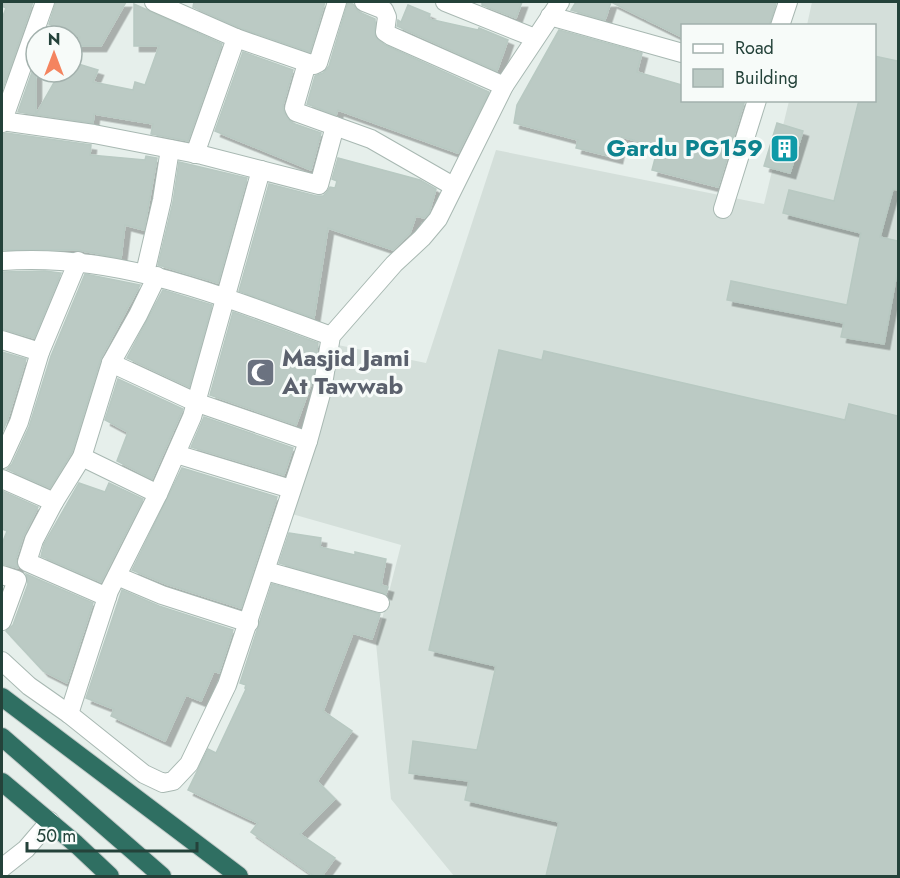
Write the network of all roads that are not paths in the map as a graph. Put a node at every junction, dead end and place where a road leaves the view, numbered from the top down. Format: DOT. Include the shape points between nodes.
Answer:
graph roads {
  1 [pos="45,2"];
  2 [pos="154,2"];
  3 [pos="337,2"];
  4 [pos="364,2"];
  5 [pos="446,2"];
  6 [pos="788,2"];
  7 [pos="555,9"];
  8 [pos="781,24"];
  9 [pos="236,38"];
  10 [pos="535,38"];
  11 [pos="681,53"];
  12 [pos="307,63"];
  13 [pos="504,86"];
  14 [pos="756,102"];
  15 [pos="2,122"];
  16 [pos="335,126"];
  17 [pos="170,149"];
  18 [pos="195,154"];
  19 [pos="261,170"];
  20 [pos="453,186"];
  21 [pos="723,209"];
  22 [pos="2,261"];
  23 [pos="78,261"];
  24 [pos="151,274"];
  25 [pos="226,297"];
  26 [pos="331,336"];
  27 [pos="2,340"];
  28 [pos="40,352"];
  29 [pos="111,363"];
  30 [pos="195,402"];
  31 [pos="308,441"];
  32 [pos="176,454"];
  33 [pos="82,457"];
  34 [pos="2,459"];
  35 [pos="2,479"];
  36 [pos="291,489"];
  37 [pos="158,495"];
  38 [pos="54,502"];
  39 [pos="266,571"];
  40 [pos="2,575"];
  41 [pos="117,576"];
  42 [pos="107,597"];
  43 [pos="380,603"];
  44 [pos="2,621"];
  45 [pos="249,623"];
  46 [pos="2,661"];
  47 [pos="2,697"];
  48 [pos="69,714"];
  49 [pos="2,736"];
  50 [pos="2,782"];
  51 [pos="50,821"];
  52 [pos="2,868"];
  53 [pos="110,876"];
  54 [pos="162,876"];
  55 [pos="239,876"];
  1 -- 15 [label="street"];
  2 -- 9 [label="street"];
  3 -- 12 [label="street" via="318,63"];
  4 -- 13 [label="street" via="384,10 385,32 391,36"];
  5 -- 10 [label="street"];
  6 -- 8 [label="street"];
  7 -- 10 [label="street"];
  7 -- 11 [label="street"];
  9 -- 12 [label="street"];
  9 -- 18 [label="street"];
  10 -- 13 [label="street"];
  12 -- 16 [label="street" via="294,108"];
  13 -- 20 [label="street"];
  14 -- 21 [label="street"];
  15 -- 17 [label="street"];
  16 -- 19 [label="street" via="319,185"];
  16 -- 20 [label="street" via="371,139"];
  17 -- 18 [label="street"];
  17 -- 24 [label="street"];
  18 -- 19 [label="street"];
  19 -- 25 [label="street"];
  20 -- 26 [label="street" via="438,219"];
  22 -- 23 [label="street"];
  23 -- 24 [label="street"];
  23 -- 28 [label="street"];
  24 -- 25 [label="street"];
  24 -- 29 [label="street" via="138,315"];
  25 -- 26 [label="street"];
  25 -- 30 [label="street"];
  26 -- 31 [label="street"];
  27 -- 28 [label="street"];
  28 -- 34 [label="street" via="19,423"];
  29 -- 30 [label="street"];
  29 -- 33 [label="street"];
  30 -- 31 [label="street"];
  30 -- 32 [label="street"];
  31 -- 36 [label="street"];
  32 -- 36 [label="street"];
  32 -- 37 [label="street"];
  33 -- 37 [label="street"];
  33 -- 38 [label="street"];
  35 -- 38 [label="street"];
  36 -- 39 [label="street"];
  37 -- 41 [label="street"];
  38 -- 42 [label="street" via="27,562"];
  39 -- 43 [label="street"];
  39 -- 45 [label="street"];
  40 -- 44 [label="street" via="17,580"];
  41 -- 42 [label="street"];
  41 -- 45 [label="street"];
  42 -- 48 [label="street"];
  45 -- 48 [label="street" via="227,685 189,764 173,781 155,781"];
  46 -- 48 [label="street"];
  47 -- 55 [label="highway"];
  49 -- 54 [label="highway"];
  50 -- 51 [label="highway"];
  51 -- 52 [label="street" via="27,849"];
  51 -- 53 [label="highway"];
}
